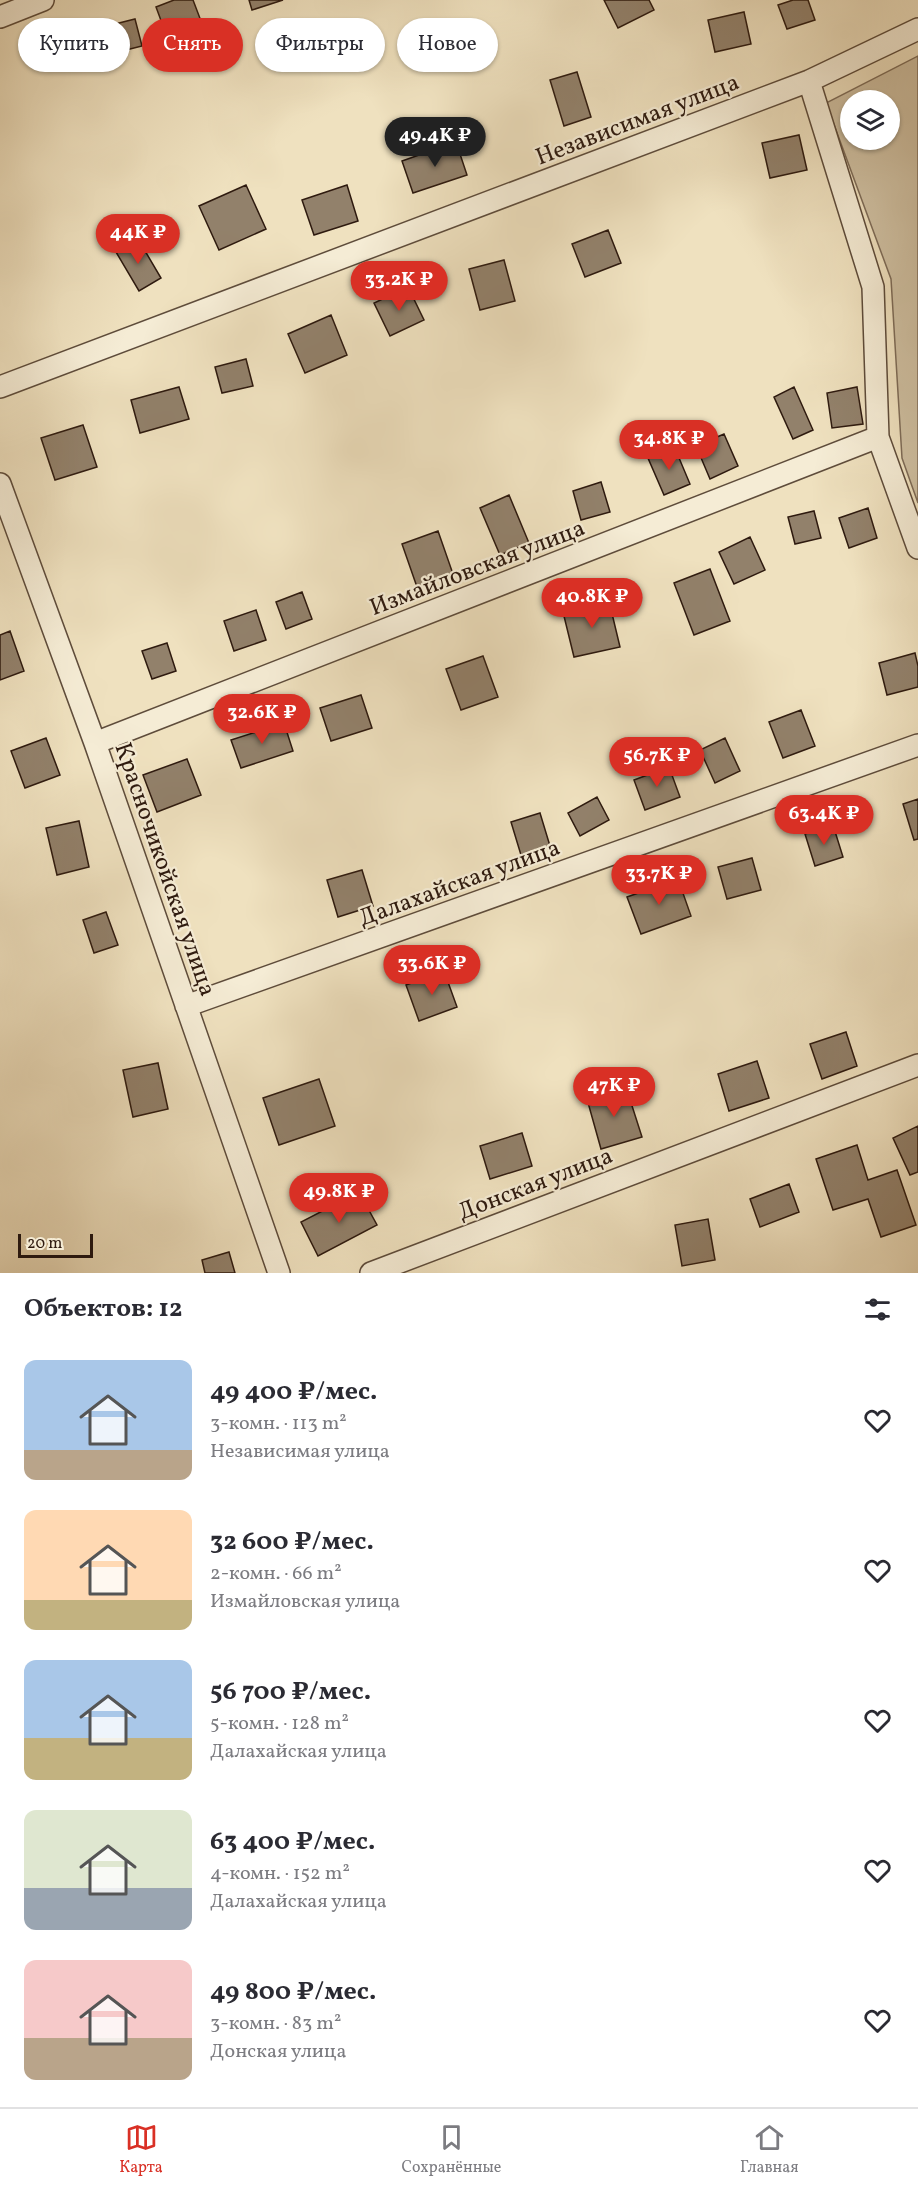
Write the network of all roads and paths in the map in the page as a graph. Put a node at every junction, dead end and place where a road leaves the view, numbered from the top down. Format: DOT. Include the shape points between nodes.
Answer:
graph roads {
  1 [pos="44,0"];
  2 [pos="0,16"];
  3 [pos="918,28"];
  4 [pos="809,81"];
  5 [pos="0,387"];
  6 [pos="878,437"];
  7 [pos="0,484"];
  8 [pos="918,548"];
  9 [pos="95,743"];
  10 [pos="918,745"];
  11 [pos="186,1006"];
  12 [pos="918,1065"];
  13 [pos="279,1273"];
  14 [pos="371,1273"];
  1 -- 2 [label="street"];
  3 -- 4 [label="street, Независимая улица"];
  4 -- 5 [label="street, Независимая улица"];
  4 -- 6 [label="street" via="873,287"];
  6 -- 8 [label="street"];
  6 -- 9 [label="street, Измайловская улица"];
  7 -- 9 [label="street, Красночикойская улица"];
  9 -- 11 [label="street, Красночикойская улица"];
  10 -- 11 [label="street, Далахайская улица"];
  11 -- 13 [label="street, Красночикойская улица"];
  12 -- 14 [label="street, Донская улица"];
}
